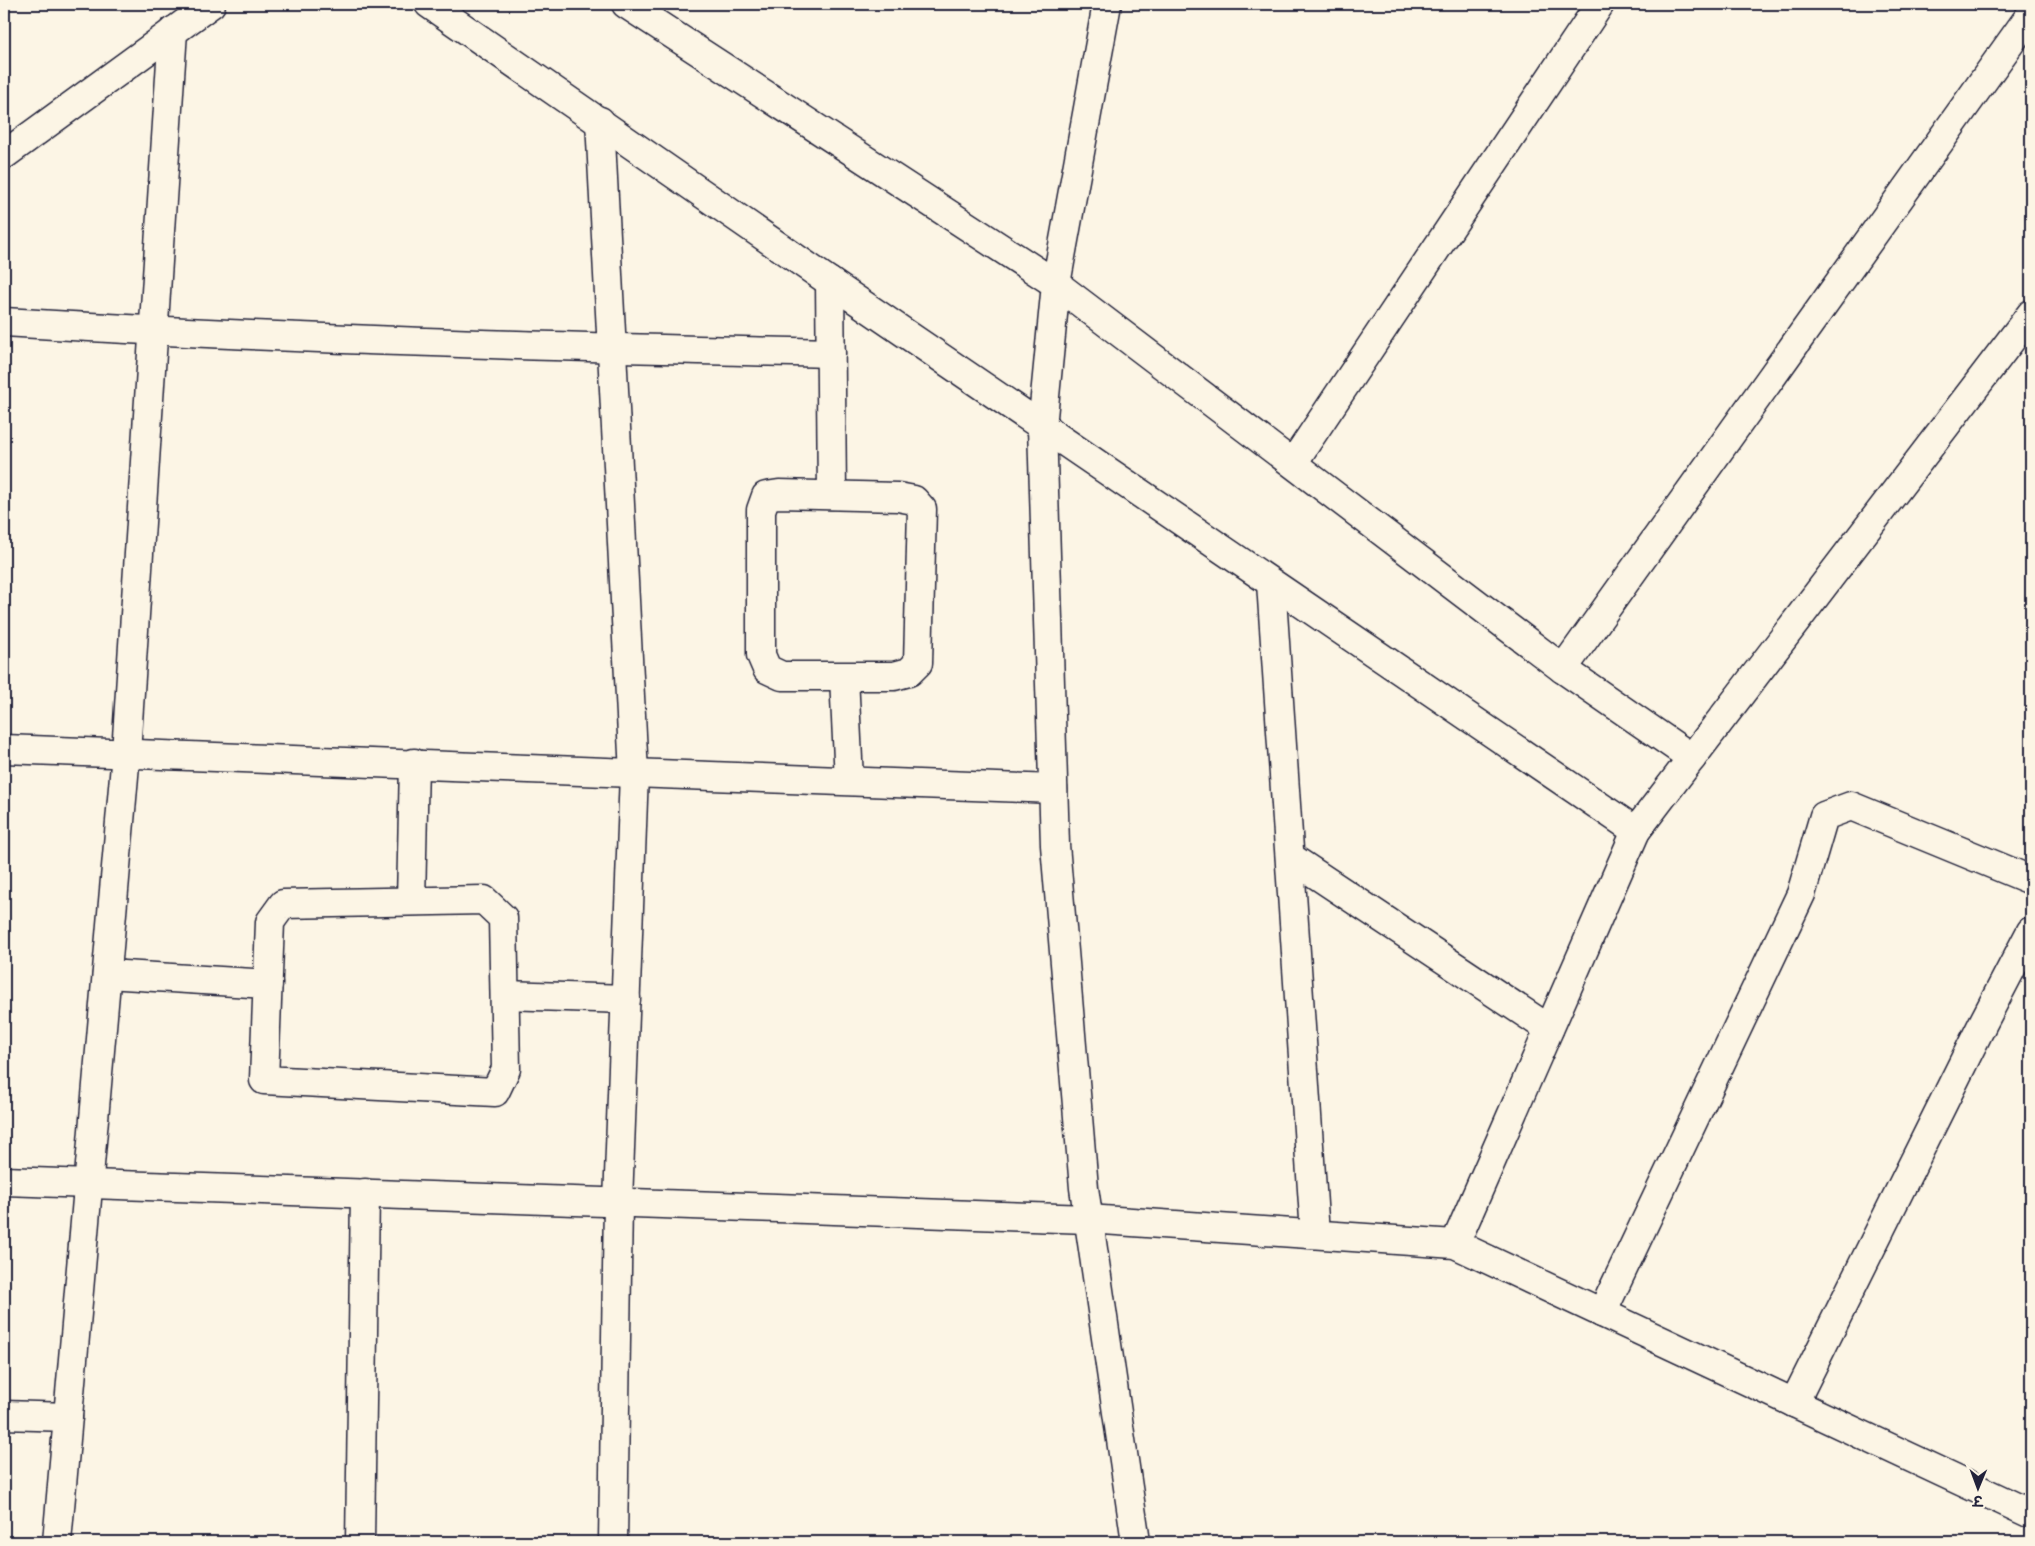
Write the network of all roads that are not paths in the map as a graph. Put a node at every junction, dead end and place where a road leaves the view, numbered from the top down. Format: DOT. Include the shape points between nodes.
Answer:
graph roads {
  1 [pos="211,4"];
  2 [pos="429,4"];
  3 [pos="626,4"];
  4 [pos="1107,4"];
  5 [pos="1600,4"];
  6 [pos="2031,14"];
  7 [pos="173,32"];
  8 [pos="600,121"];
  9 [pos="4,156"];
  10 [pos="830,282"];
  11 [pos="1056,284"];
  12 [pos="2031,314"];
  13 [pos="4,322"];
  14 [pos="154,331"];
  15 [pos="612,348"];
  16 [pos="831,353"];
  17 [pos="1042,427"];
  18 [pos="1293,464"];
  19 [pos="832,495"];
  20 [pos="1272,583"];
  21 [pos="1563,669"];
  22 [pos="844,677"];
  23 [pos="4,749"];
  24 [pos="126,754"];
  25 [pos="1692,758"];
  26 [pos="414,763"];
  27 [pos="634,773"];
  28 [pos="849,780"];
  29 [pos="1053,789"];
  30 [pos="1636,831"];
  31 [pos="1290,857"];
  32 [pos="2031,880"];
  33 [pos="411,902"];
  34 [pos="2031,931"];
  35 [pos="107,974"];
  36 [pos="268,984"];
  37 [pos="505,995"];
  38 [pos="626,999"];
  39 [pos="1549,1029"];
  40 [pos="4,1181"];
  41 [pos="89,1184"];
  42 [pos="365,1193"];
  43 [pos="618,1202"];
  44 [pos="1088,1219"];
  45 [pos="1315,1234"];
  46 [pos="1454,1244"];
  47 [pos="1602,1313"];
  48 [pos="1794,1403"];
  49 [pos="4,1415"];
  50 [pos="68,1417"];
  51 [pos="2031,1514"];
  52 [pos="57,1542"];
  53 [pos="360,1542"];
  54 [pos="613,1542"];
  55 [pos="1136,1542"];
  1 -- 7 [label="street"];
  2 -- 8 [label="street"];
  3 -- 11 [label="street"];
  4 -- 11 [label="street"];
  5 -- 18 [label="street"];
  6 -- 21 [label="street"];
  7 -- 9 [label="street"];
  7 -- 14 [label="street"];
  8 -- 10 [label="street"];
  8 -- 15 [label="street"];
  10 -- 16 [label="street"];
  10 -- 17 [label="street"];
  11 -- 17 [label="street"];
  11 -- 18 [label="street"];
  12 -- 25 [label="street"];
  13 -- 14 [label="street"];
  14 -- 15 [label="street"];
  14 -- 24 [label="street"];
  15 -- 16 [label="street"];
  15 -- 27 [label="street"];
  16 -- 19 [label="street"];
  17 -- 20 [label="street"];
  17 -- 29 [label="street"];
  18 -- 21 [label="street"];
  19 -- 22 [label="street" via="766,496 761,510 761,655 767,669 782,676"];
  19 -- 22 [label="street" via="914,500 922,509 918,663 909,672 894,676"];
  20 -- 30 [label="street"];
  20 -- 31 [label="street"];
  21 -- 25 [label="street"];
  22 -- 28 [label="street"];
  23 -- 24 [label="street"];
  24 -- 26 [label="street"];
  24 -- 35 [label="street"];
  25 -- 30 [label="street"];
  26 -- 27 [label="street"];
  26 -- 33 [label="street"];
  27 -- 28 [label="street"];
  27 -- 38 [label="street"];
  28 -- 29 [label="street"];
  29 -- 44 [label="street" via="1055,846"];
  30 -- 39 [label="street"];
  31 -- 39 [label="street"];
  31 -- 45 [label="street"];
  32 -- 47 [label="street" via="1852,806 1824,816 1801,894"];
  33 -- 36 [label="street" via="283,904 270,922"];
  33 -- 37 [label="street" via="484,900 504,918"];
  34 -- 48 [label="street"];
  35 -- 36 [label="street"];
  35 -- 41 [label="street"];
  36 -- 37 [label="street" via="264,1080 495,1092 506,1069"];
  37 -- 38 [label="street"];
  38 -- 43 [label="street"];
  39 -- 46 [label="street"];
  40 -- 41 [label="street"];
  41 -- 42 [label="street"];
  41 -- 50 [label="street"];
  42 -- 43 [label="street"];
  42 -- 53 [label="street"];
  43 -- 44 [label="street"];
  43 -- 54 [label="street"];
  44 -- 45 [label="street"];
  44 -- 55 [label="street"];
  45 -- 46 [label="street"];
  46 -- 47 [label="street"];
  47 -- 48 [label="street"];
  48 -- 51 [label="street"];
  49 -- 50 [label="street"];
  50 -- 52 [label="street"];
}
